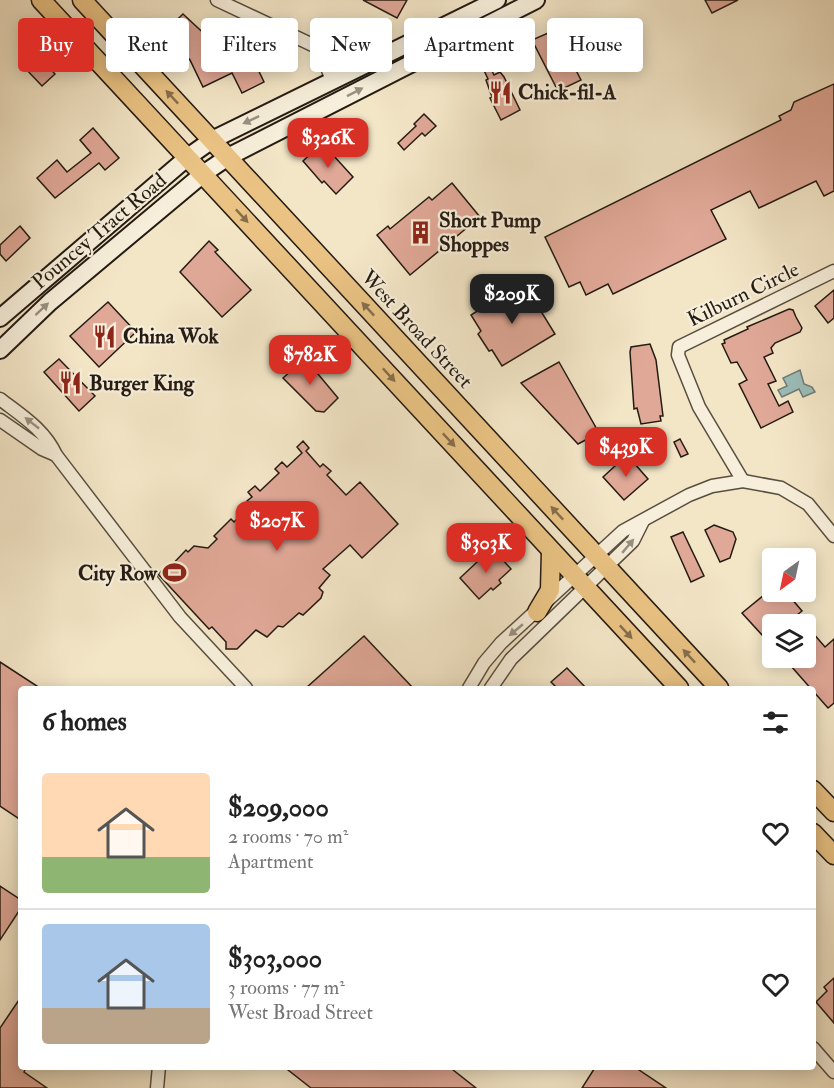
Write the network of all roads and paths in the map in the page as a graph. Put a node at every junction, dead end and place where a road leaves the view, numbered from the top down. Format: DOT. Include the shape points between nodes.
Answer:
graph roads {
  1 [pos="41,0"];
  2 [pos="82,0"];
  3 [pos="218,0"];
  4 [pos="496,0"];
  5 [pos="536,0"];
  6 [pos="332,81"];
  7 [pos="212,140"];
  8 [pos="188,157"];
  9 [pos="228,157"];
  10 [pos="203,174"];
  11 [pos="834,271"];
  12 [pos="0,318"];
  13 [pos="0,350"];
  14 [pos="0,399"];
  15 [pos="0,420"];
  16 [pos="56,455"];
  17 [pos="743,481"];
  18 [pos="834,536"];
  19 [pos="551,551"];
  20 [pos="603,562"];
  21 [pos="581,583"];
  22 [pos="537,612"];
  23 [pos="244,686"];
  24 [pos="470,686"];
  25 [pos="492,686"];
  26 [pos="677,686"];
  27 [pos="717,686"];
  28 [pos="816,793"];
  29 [pos="834,812"];
  30 [pos="816,836"];
  31 [pos="834,855"];
  32 [pos="816,1051"];
  33 [pos="159,1070"];
  34 [pos="834,1072"];
  35 [pos="157,1088"];
  1 -- 8 [label="main road"];
  7 -- 2 [label="main road, West Broad Street, one-way"];
  3 -- 6 [label="street" via="319,48"];
  4 -- 6 [label="main road, Pouncey Tract Road"];
  9 -- 5 [label="main road, Pouncey Tract Road, one-way"];
  6 -- 7 [label="main road, Pouncey Tract Road, one-way"];
  7 -- 8 [label="main road, Pouncey Tract Road"];
  7 -- 9 [label="main road, West Broad Street"];
  8 -- 10 [label="main road"];
  8 -- 12 [label="main road, Pouncey Tract Road"];
  9 -- 10 [label="main road, Pouncey Tract Road"];
  20 -- 9 [label="main road, West Broad Street, one-way"];
  13 -- 10 [label="main road, Pouncey Tract Road, one-way" via="50,302"];
  10 -- 19 [label="main road, one-way"];
  11 -- 17 [label="street, Kilburn Circle" via="679,347 678,354 699,407"];
  16 -- 14 [label="street, one-way" via="39,428"];
  15 -- 16 [label="street"];
  16 -- 23 [label="street" via="180,617"];
  17 -- 18 [label="street" via="786,490 795,504 808,504"];
  17 -- 20 [label="street" via="700,490 623,531"];
  19 -- 21 [label="main road"];
  19 -- 22 [label="main road" via="550,590"];
  20 -- 21 [label="street"];
  27 -- 20 [label="main road, West Broad Street, one-way"];
  21 -- 22 [label="street"];
  21 -- 25 [label="street" via="511,659"];
  21 -- 26 [label="main road, one-way"];
  22 -- 24 [label="street, one-way" via="496,649"];
  28 -- 29 [label="main road"];
  30 -- 31 [label="main road"];
  32 -- 34 [label="street"];
  33 -- 35 [label="street"];
}
